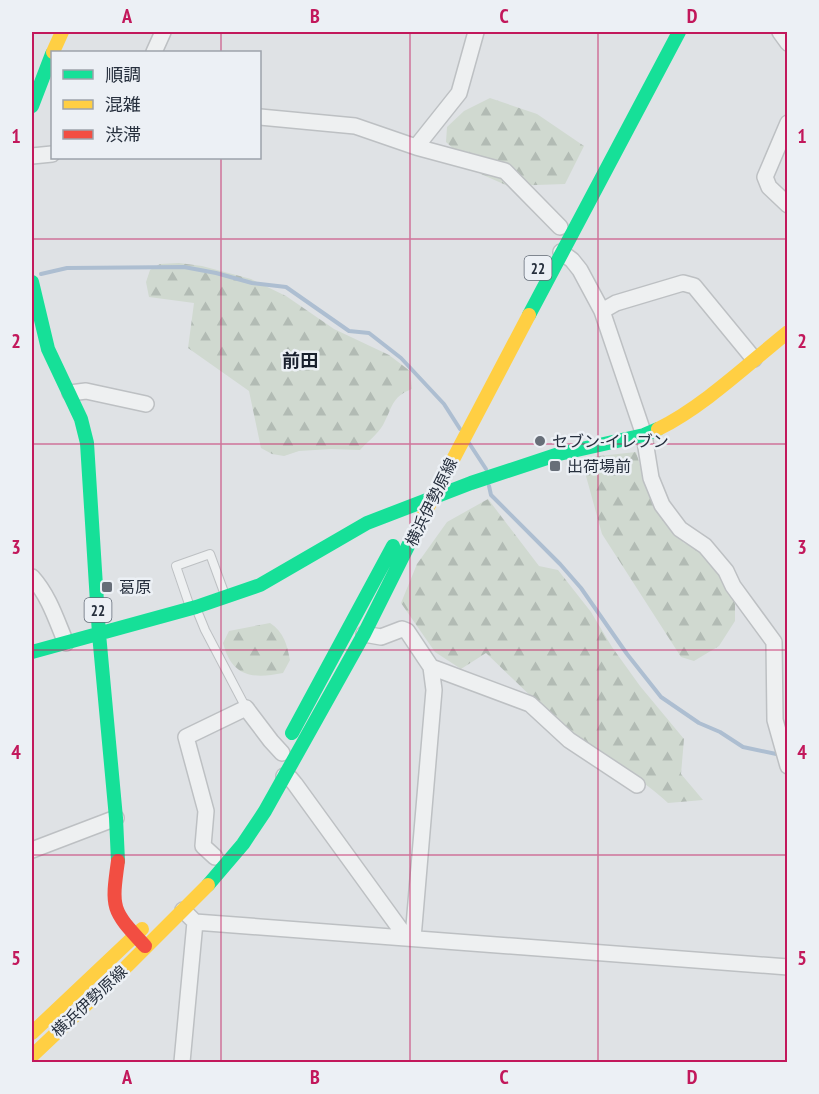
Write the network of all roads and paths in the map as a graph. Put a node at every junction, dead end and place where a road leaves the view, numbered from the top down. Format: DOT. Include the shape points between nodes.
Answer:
graph roads {
  1 [pos="62,32"];
  2 [pos="163,32"];
  3 [pos="476,32"];
  4 [pos="679,32"];
  5 [pos="780,32"];
  6 [pos="788,43"];
  7 [pos="54,51"];
  8 [pos="154,51"];
  9 [pos="51,58"];
  10 [pos="32,106"];
  11 [pos="261,117"];
  12 [pos="788,123"];
  13 [pos="416,147"];
  14 [pos="51,154"];
  15 [pos="32,156"];
  16 [pos="788,205"];
  17 [pos="562,222"];
  18 [pos="555,250"];
  19 [pos="32,285"];
  20 [pos="602,311"];
  21 [pos="788,332"];
  22 [pos="754,359"];
  23 [pos="70,393"];
  24 [pos="146,404"];
  25 [pos="644,435"];
  26 [pos="422,486"];
  27 [pos="434,497"];
  28 [pos="413,505"];
  29 [pos="32,578"];
  30 [pos="226,597"];
  31 [pos="193,607"];
  32 [pos="99,634"];
  33 [pos="364,634"];
  34 [pos="66,642"];
  35 [pos="32,652"];
  36 [pos="431,667"];
  37 [pos="246,708"];
  38 [pos="282,753"];
  39 [pos="787,764"];
  40 [pos="284,776"];
  41 [pos="637,785"];
  42 [pos="116,818"];
  43 [pos="32,850"];
  44 [pos="215,857"];
  45 [pos="176,908"];
  46 [pos="154,918"];
  47 [pos="195,922"];
  48 [pos="135,936"];
  49 [pos="410,938"];
  50 [pos="146,946"];
  51 [pos="788,967"];
  52 [pos="32,1033"];
  53 [pos="32,1053"];
  54 [pos="47,1062"];
  55 [pos="182,1062"];
  1 -- 7 [label="main road"];
  2 -- 8 [label="street"];
  3 -- 13 [label="street" via="459,93"];
  4 -- 18 [label="main road, 横浜伊勢原線 / 22"];
  5 -- 6 [label="street"];
  9 -- 10 [label="main road"];
  11 -- 13 [label="street" via="355,126"];
  12 -- 16 [label="street" via="765,177 769,187"];
  13 -- 17 [label="street" via="505,171"];
  14 -- 15 [label="street"];
  17 -- 18 [label="main road, 横浜伊勢原線 / 22"];
  18 -- 20 [label="street" via="580,270"];
  18 -- 27 [label="main road, 横浜伊勢原線 / 22"];
  19 -- 23 [label="main road, 22" via="48,349"];
  20 -- 22 [label="street" via="683,283 694,286"];
  20 -- 25 [label="street"];
  21 -- 22 [label="main road"];
  22 -- 25 [label="main road" via="698,405"];
  23 -- 24 [label="street" via="86,391"];
  23 -- 32 [label="main road, 22" via="81,419 90,463"];
  25 -- 27 [label="main road" via="559,454"];
  25 -- 39 [label="street" via="651,478 662,505 680,529 705,546 726,570 733,586 774,642 776,720"];
  26 -- 28 [label="main road, 横浜伊勢原線 / 22"];
  27 -- 28 [label="main road"];
  27 -- 33 [label="main road, 横浜伊勢原線 / 22"];
  28 -- 30 [label="main road" via="367,523 260,585"];
  28 -- 38 [label="main road, 横浜伊勢原線 / 22"];
  29 -- 34 [label="street" via="50,603"];
  30 -- 31 [label="main road"];
  30 -- 31 [label="lane" via="210,554 176,566"];
  31 -- 32 [label="main road"];
  31 -- 37 [label="lane"];
  32 -- 34 [label="main road"];
  32 -- 42 [label="main road, 22"];
  33 -- 36 [label="street" via="381,637 402,629 407,631"];
  33 -- 40 [label="main road, 横浜伊勢原線 / 22"];
  34 -- 35 [label="main road"];
  36 -- 41 [label="street" via="530,704 568,740"];
  36 -- 49 [label="street" via="434,690"];
  37 -- 38 [label="street"];
  37 -- 44 [label="street" via="186,737 206,811 203,846"];
  38 -- 44 [label="main road, 横浜伊勢原線 / 22" via="253,804"];
  40 -- 45 [label="main road, 横浜伊勢原線 / 22" via="243,844 206,887"];
  40 -- 49 [label="street" via="290,778"];
  42 -- 43 [label="street"];
  42 -- 48 [label="main road, 22" via="115,908"];
  44 -- 45 [label="main road, 横浜伊勢原線 / 22"];
  45 -- 47 [label="street"];
  45 -- 50 [label="main road, 横浜伊勢原線 / 22"];
  46 -- 48 [label="main road, 横浜伊勢原線"];
  47 -- 49 [label="street"];
  47 -- 55 [label="street"];
  48 -- 50 [label="main road, 22"];
  48 -- 52 [label="main road, 横浜伊勢原線"];
  49 -- 51 [label="street"];
  50 -- 53 [label="main road, 横浜伊勢原線 / 22"];
  53 -- 54 [label="main road"];
}
